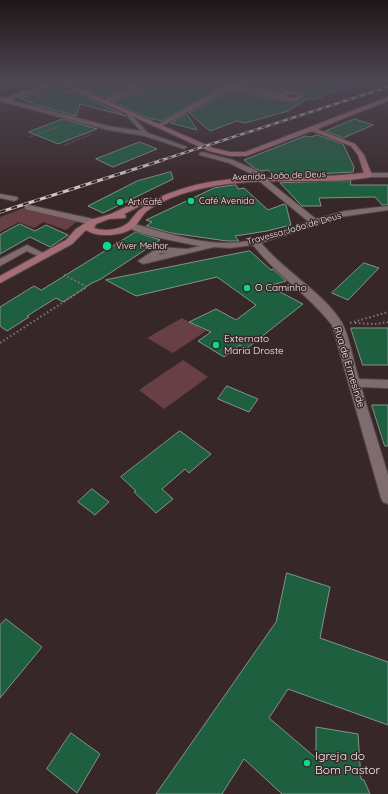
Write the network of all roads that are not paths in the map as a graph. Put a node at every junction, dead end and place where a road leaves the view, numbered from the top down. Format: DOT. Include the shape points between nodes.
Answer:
graph roads {
  1 [pos="71,119"];
  2 [pos="130,119"];
  3 [pos="142,119"];
  4 [pos="171,119"];
  5 [pos="339,119"];
  6 [pos="158,126"];
  7 [pos="314,129"];
  8 [pos="146,134"];
  9 [pos="184,147"];
  10 [pos="202,154"];
  11 [pos="368,175"];
  12 [pos="388,175"];
  13 [pos="260,177"];
  14 [pos="0,196"];
  15 [pos="14,199"];
  16 [pos="28,207"];
  17 [pos="388,208"];
  18 [pos="114,216"];
  19 [pos="314,222"];
  20 [pos="91,223"];
  21 [pos="132,224"];
  22 [pos="102,232"];
  23 [pos="255,242"];
  24 [pos="218,244"];
  25 [pos="186,251"];
  26 [pos="44,256"];
  27 [pos="0,263"];
  28 [pos="0,280"];
  29 [pos="0,287"];
  30 [pos="355,383"];
  31 [pos="388,384"];
  32 [pos="388,498"];
  1 -- 8 [label="street"];
  2 -- 8 [label="street"];
  3 -- 6 [label="main road"];
  4 -- 6 [label="street"];
  5 -- 7 [label="main road"];
  6 -- 7 [label="main road" via="211,150 230,154 246,154"];
  7 -- 11 [label="main road" via="353,145 361,155"];
  8 -- 9 [label="street"];
  10 -- 13 [label="street" via="231,161"];
  11 -- 12 [label="street, Avenida João de Deus"];
  11 -- 13 [label="main road, Avenida João de Deus" via="341,178"];
  13 -- 18 [label="main road, Avenida João de Deus" via="233,177 179,188"];
  13 -- 19 [label="street"];
  13 -- 21 [label="main road, Avenida João de Deus" via="184,191 146,208"];
  14 -- 15 [label="street"];
  16 -- 20 [label="street"];
  17 -- 19 [label="street, Travessa João de Deus" via="333,216"];
  18 -- 20 [label="main road, Avenida João de Deus"];
  18 -- 21 [label="main road" via="129,218"];
  19 -- 23 [label="street, Travessa João de Deus"];
  20 -- 22 [label="main road" via="89,226 93,231"];
  20 -- 26 [label="main road, Avenida João de Deus" via="69,242"];
  21 -- 22 [label="main road" via="116,231"];
  21 -- 24 [label="street, Travessa João de Deus" via="149,233"];
  22 -- 29 [label="main road"];
  23 -- 24 [label="street, Travessa João de Deus" via="239,245"];
  23 -- 30 [label="street, Rua de Ermesinde" via="263,253 330,314 337,324"];
  24 -- 25 [label="street"];
  26 -- 27 [label="street" via="27,248"];
  26 -- 28 [label="main road, Avenida João de Deus"];
  30 -- 31 [label="street"];
  30 -- 32 [label="street, Rua de Ermesinde"];
}
